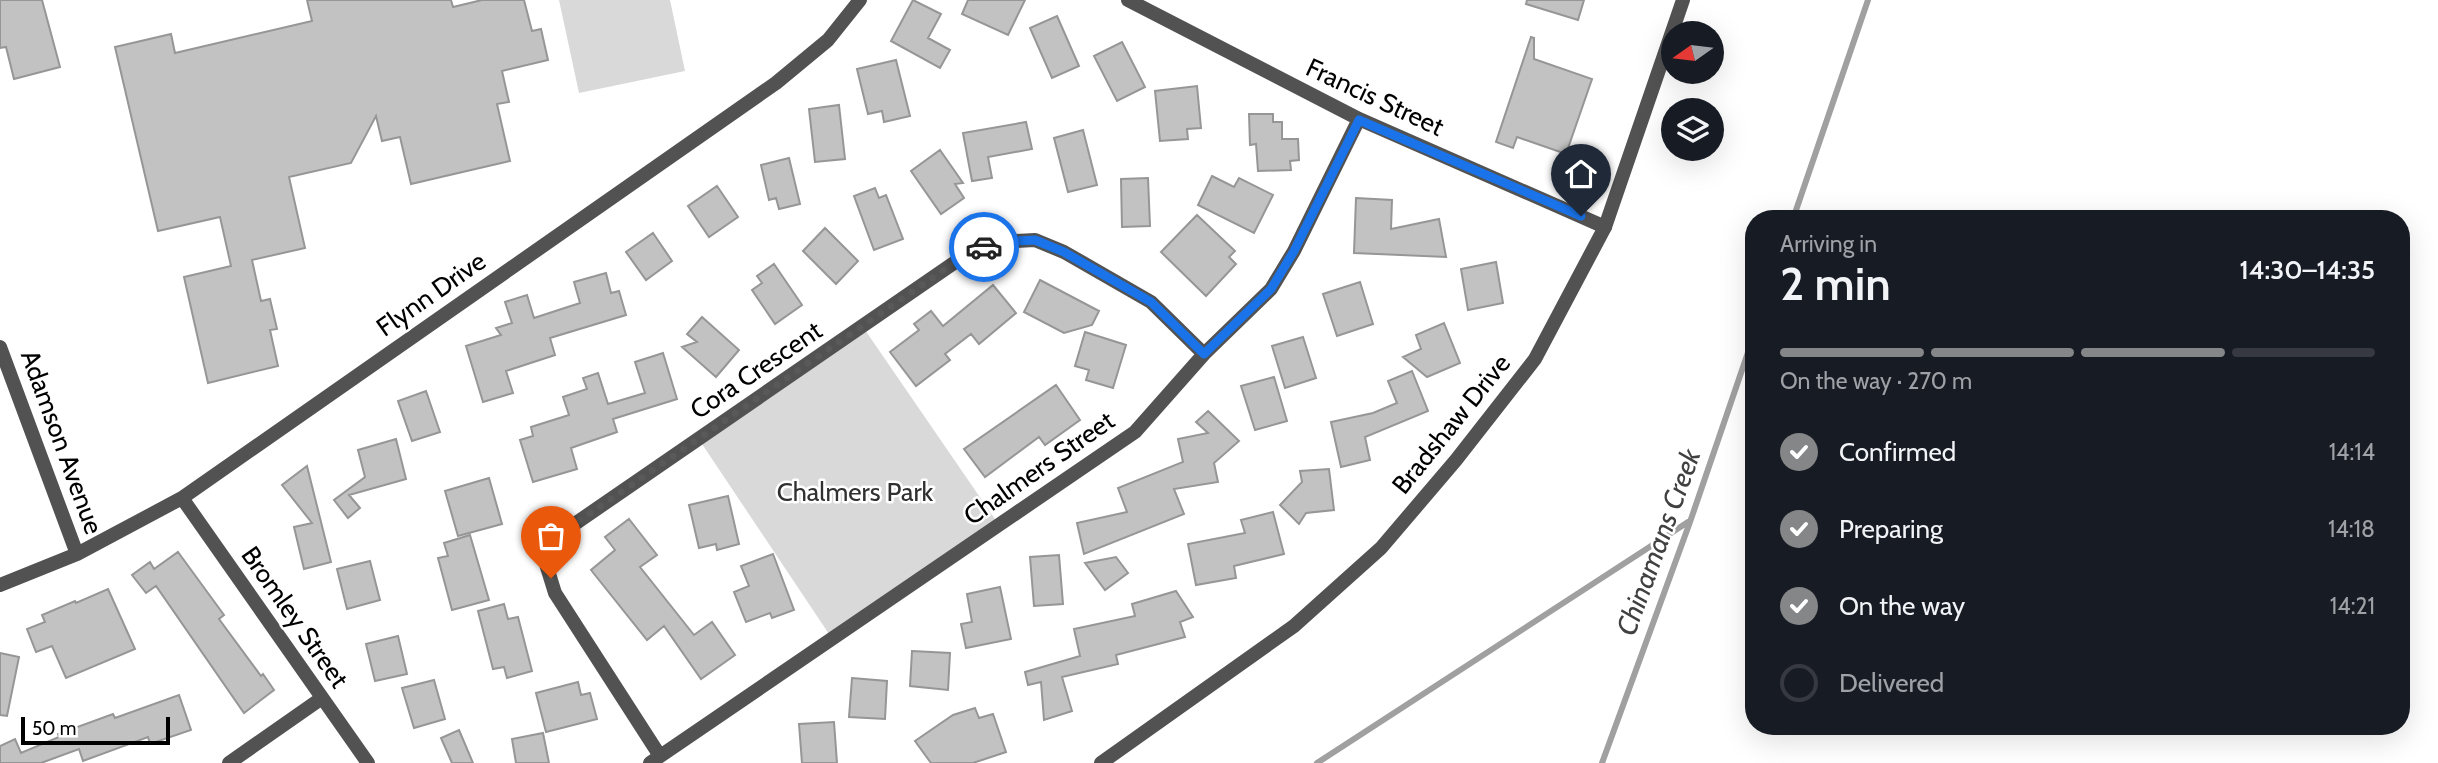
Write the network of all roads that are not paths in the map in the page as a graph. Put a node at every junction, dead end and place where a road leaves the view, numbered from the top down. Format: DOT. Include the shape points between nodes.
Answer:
graph roads {
  1 [pos="860,0"];
  2 [pos="1683,0"];
  3 [pos="1132,1"];
  4 [pos="1359,120"];
  5 [pos="1605,227"];
  6 [pos="0,347"];
  7 [pos="1204,354"];
  8 [pos="182,498"];
  9 [pos="77,554"];
  10 [pos="0,584"];
  11 [pos="322,698"];
  12 [pos="655,760"];
  13 [pos="229,763"];
  14 [pos="368,763"];
  15 [pos="1101,763"];
  1 -- 8 [label="street, Flynn Drive" via="828,40 776,83"];
  2 -- 5 [label="street, Bradshaw Drive"];
  3 -- 4 [label="street, Francis Street"];
  4 -- 5 [label="street, Francis Street"];
  4 -- 7 [label="street, Chalmers Street" via="1271,289"];
  5 -- 15 [label="street, Bradshaw Drive" via="1535,359 1381,548 1294,626"];
  6 -- 9 [label="street, Adamson Avenue"];
  7 -- 12 [label="street, Chalmers Street" via="1135,432"];
  7 -- 12 [label="street, Cora Crescent" via="1151,302 1064,252 1035,240 995,242 967,254 547,543 546,564 555,593"];
  8 -- 9 [label="street, Flynn Drive"];
  8 -- 11 [label="street, Bromley Street"];
  9 -- 10 [label="street, Flynn Drive"];
  11 -- 13 [label="street"];
  11 -- 14 [label="street, Bromley Street"];
}
